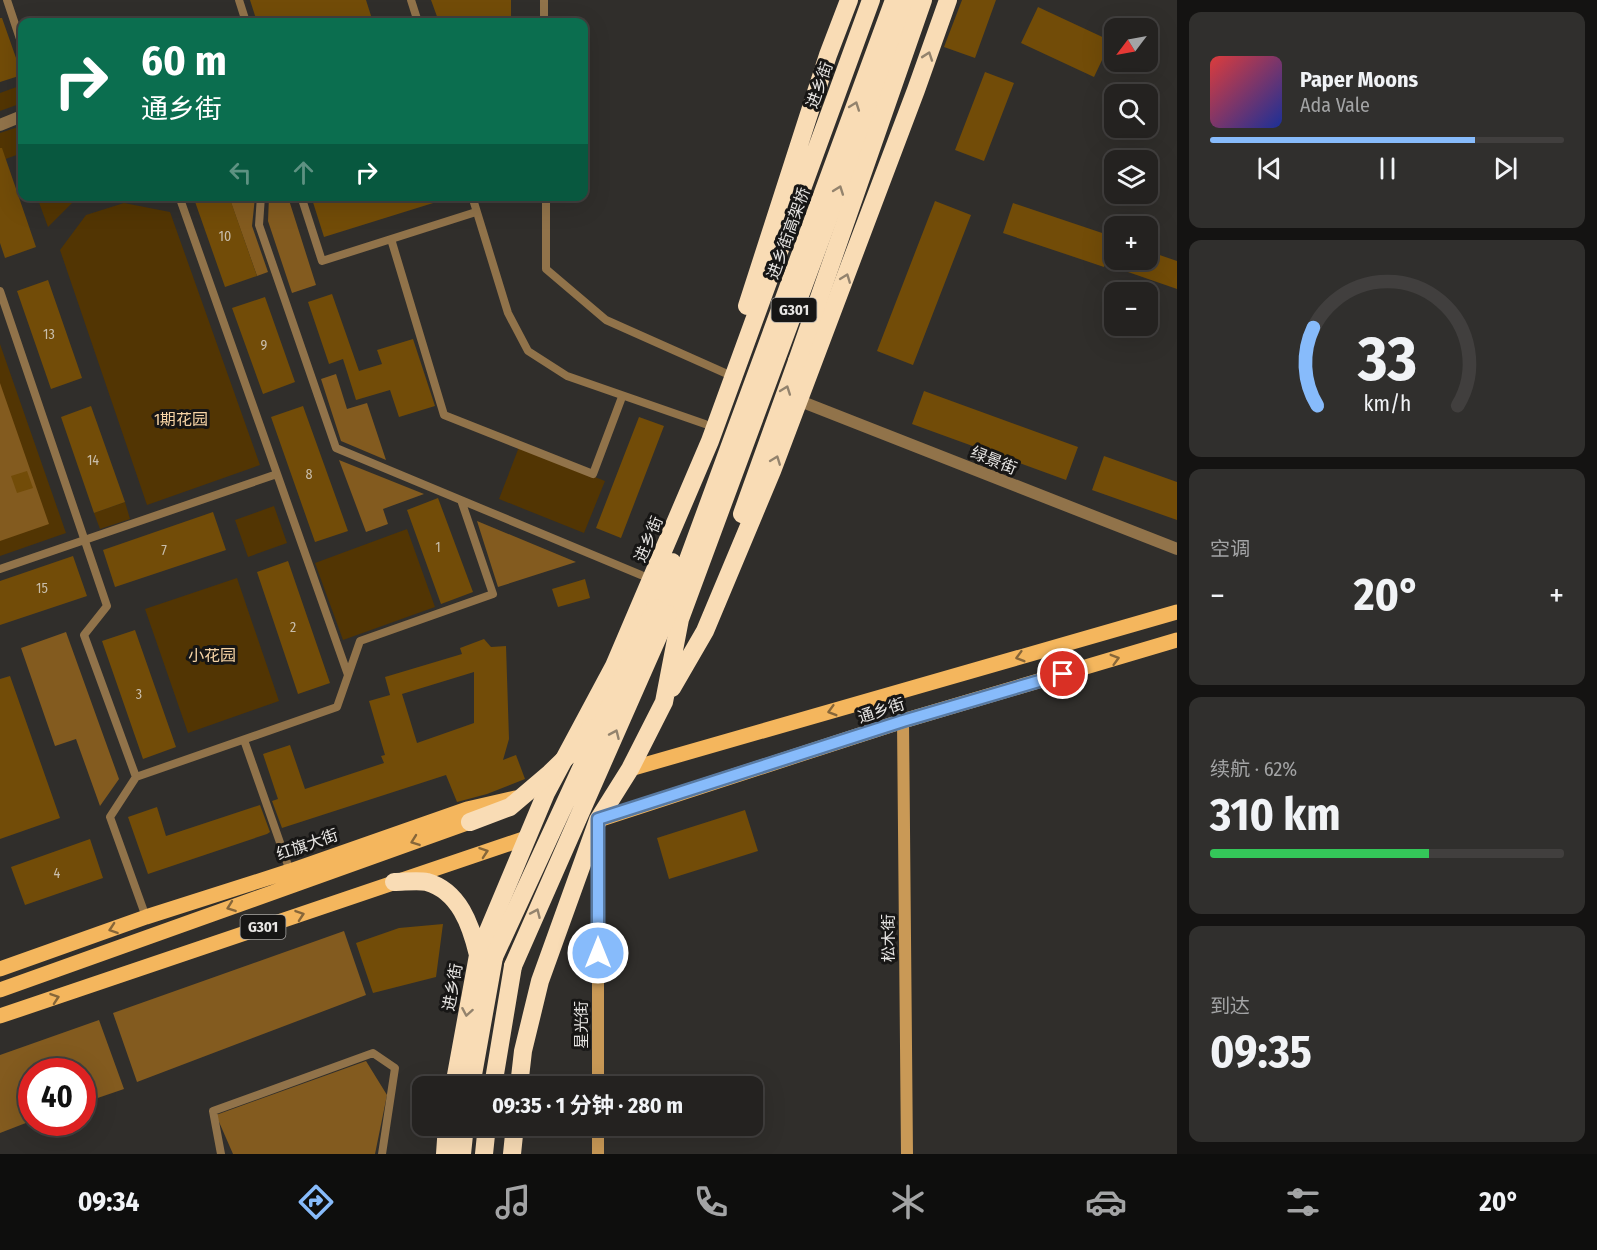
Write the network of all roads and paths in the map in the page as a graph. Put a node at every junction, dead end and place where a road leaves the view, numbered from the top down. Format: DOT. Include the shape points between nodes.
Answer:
graph roads {
  1 [pos="7,0"];
  2 [pos="239,0"];
  3 [pos="411,0"];
  4 [pos="544,0"];
  5 [pos="849,0"];
  6 [pos="871,0"];
  7 [pos="879,0"];
  8 [pos="909,0"];
  9 [pos="946,5"];
  10 [pos="245,18"];
  11 [pos="417,18"];
  12 [pos="544,18"];
  13 [pos="18,33"];
  14 [pos="828,55"];
  15 [pos="848,62"];
  16 [pos="881,75"];
  17 [pos="916,90"];
  18 [pos="18,117"];
  19 [pos="0,124"];
  20 [pos="181,201"];
  21 [pos="261,201"];
  22 [pos="304,201"];
  23 [pos="474,201"];
  24 [pos="546,201"];
  25 [pos="477,212"];
  26 [pos="391,239"];
  27 [pos="0,291"];
  28 [pos="725,373"];
  29 [pos="622,397"];
  30 [pos="800,401"];
  31 [pos="705,424"];
  32 [pos="277,474"];
  33 [pos="461,500"];
  34 [pos="86,540"];
  35 [pos="1177,549"];
  36 [pos="0,569"];
  37 [pos="641,575"];
  38 [pos="714,605"];
  39 [pos="661,611"];
  40 [pos="1177,612"];
  41 [pos="1177,640"];
  42 [pos="614,666"];
  43 [pos="348,676"];
  44 [pos="617,690"];
  45 [pos="664,702"];
  46 [pos="903,721"];
  47 [pos="244,740"];
  48 [pos="630,769"];
  49 [pos="136,777"];
  50 [pos="546,793"];
  51 [pos="598,819"];
  52 [pos="470,822"];
  53 [pos="526,838"];
  54 [pos="290,871"];
  55 [pos="394,882"];
  56 [pos="146,917"];
  57 [pos="478,955"];
  58 [pos="0,969"];
  59 [pos="0,990"];
  60 [pos="0,1016"];
  61 [pos="456,1076"];
  62 [pos="473,1076"];
  63 [pos="495,1076"];
  64 [pos="520,1076"];
  65 [pos="598,1076"];
  66 [pos="446,1136"];
  67 [pos="464,1136"];
  68 [pos="486,1136"];
  69 [pos="514,1136"];
  70 [pos="598,1136"];
  71 [pos="221,1154"];
  72 [pos="382,1154"];
  73 [pos="445,1154"];
  74 [pos="462,1154"];
  75 [pos="484,1154"];
  76 [pos="512,1154"];
  77 [pos="598,1154"];
  78 [pos="907,1154"];
  1 -- 13 [label="lane"];
  2 -- 10 [label="lane"];
  3 -- 11 [label="lane"];
  4 -- 12 [label="lane"];
  5 -- 14 [label="highway"];
  6 -- 15 [label="highway, 进乡街 / G301"];
  7 -- 39 [label="highway, 进乡街高架桥"];
  8 -- 16 [label="highway, G301"];
  38 -- 8 [label="highway, one-way, bridge" via="797,361"];
  39 -- 8 [label="highway, 进乡街高架桥, one-way"];
  17 -- 9 [label="highway, one-way"];
  14 -- 15 [label="highway"];
  14 -- 28 [label="highway"];
  15 -- 42 [label="highway, 进乡街 / G301" via="710,441"];
  16 -- 17 [label="highway"];
  45 -- 16 [label="highway, G301, one-way" via="680,619"];
  30 -- 17 [label="highway, one-way"];
  18 -- 19 [label="street"];
  20 -- 32 [label="lane"];
  21 -- 33 [label="lane" via="259,225 336,448"];
  22 -- 26 [label="lane" via="322,261"];
  23 -- 25 [label="lane"];
  24 -- 28 [label="lane" via="546,269 606,320"];
  25 -- 26 [label="lane"];
  25 -- 29 [label="lane" via="508,313 528,351 567,376"];
  26 -- 29 [label="lane" via="444,415 593,474"];
  27 -- 34 [label="lane"];
  28 -- 31 [label="highway"];
  29 -- 31 [label="lane"];
  30 -- 35 [label="street, 绿景街"];
  38 -- 30 [label="highway, one-way"];
  31 -- 37 [label="highway"];
  32 -- 34 [label="lane"];
  32 -- 43 [label="lane"];
  33 -- 37 [label="lane"];
  33 -- 43 [label="lane" via="493,594 360,641"];
  34 -- 36 [label="lane"];
  34 -- 49 [label="lane" via="107,606 84,635"];
  37 -- 42 [label="highway" via="630,601"];
  38 -- 45 [label="highway" via="705,631"];
  39 -- 44 [label="highway, bridge"];
  63 -- 39 [label="highway, one-way, bridge" via="513,966"];
  40 -- 48 [label="main road, 通乡街, one-way"];
  46 -- 41 [label="main road, 通乡街, one-way"];
  42 -- 50 [label="highway, 进乡街 / G301"];
  43 -- 47 [label="lane" via="337,707"];
  44 -- 52 [label="highway, bridge" via="579,745 550,773 510,807"];
  44 -- 62 [label="highway, bridge" via="494,957"];
  45 -- 48 [label="highway, G301"];
  46 -- 51 [label="main road, 通乡街"];
  46 -- 78 [label="street, 松木街"];
  47 -- 49 [label="lane"];
  47 -- 54 [label="lane"];
  48 -- 50 [label="highway, 红旗大街"];
  48 -- 51 [label="highway, G301"];
  49 -- 56 [label="lane" via="110,818"];
  50 -- 53 [label="highway, 进乡街 / G301"];
  50 -- 54 [label="main road, 红旗大街" via="467,810"];
  51 -- 53 [label="highway, G301"];
  51 -- 64 [label="highway" via="540,981"];
  51 -- 65 [label="street, 星光街"];
  52 -- 59 [label="main road, one-way"];
  55 -- 53 [label="main road, G301, one-way"];
  53 -- 57 [label="highway, 进乡街"];
  54 -- 56 [label="main road, 红旗大街"];
  55 -- 57 [label="highway" via="426,882 449,893 466,918"];
  60 -- 55 [label="main road, G301, one-way"];
  56 -- 58 [label="main road, 红旗大街, one-way"];
  57 -- 61 [label="highway, 进乡街, one-way"];
  66 -- 73 [label="highway"];
  67 -- 74 [label="highway"];
  68 -- 75 [label="highway"];
  69 -- 76 [label="highway"];
  70 -- 77 [label="street"];
  71 -- 72 [label="lane" via="213,1111 373,1053 395,1068"];
}
